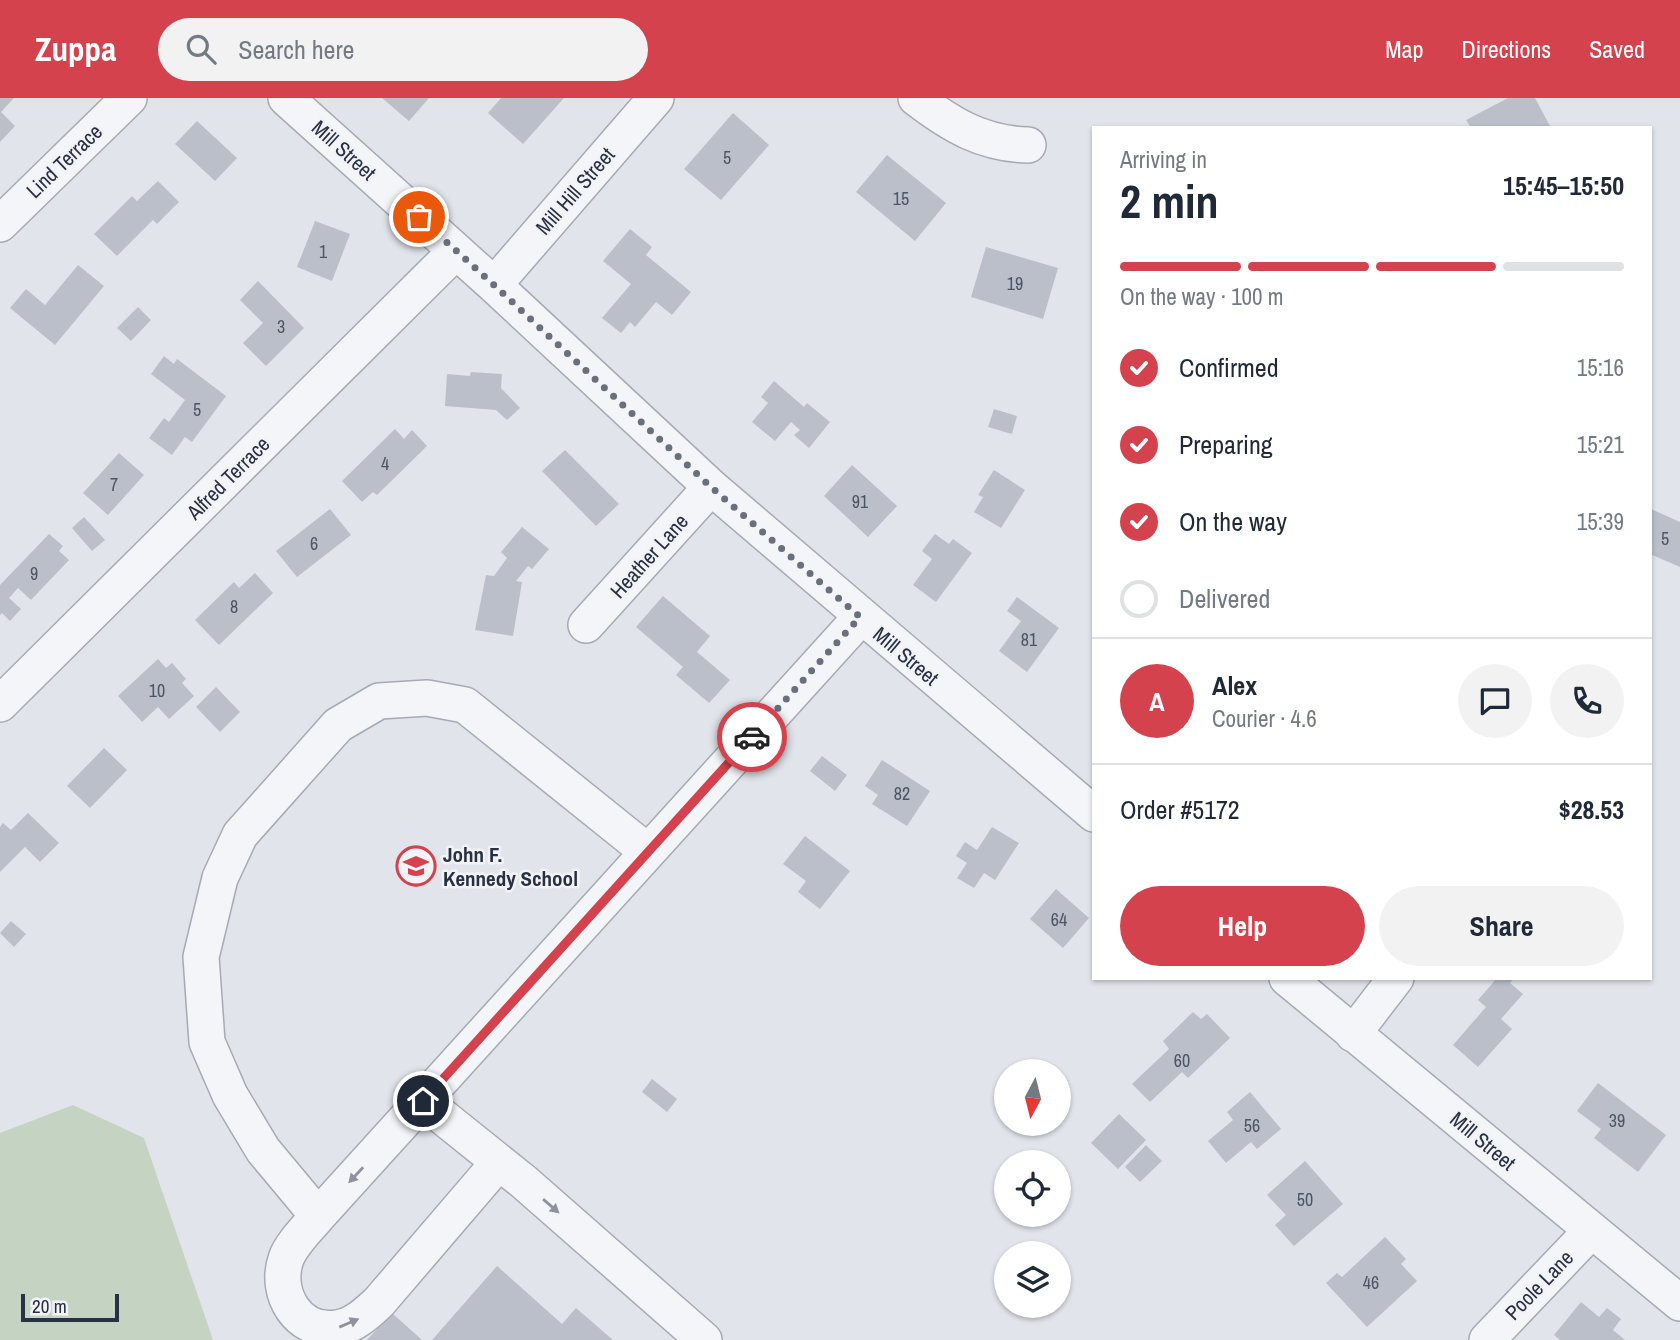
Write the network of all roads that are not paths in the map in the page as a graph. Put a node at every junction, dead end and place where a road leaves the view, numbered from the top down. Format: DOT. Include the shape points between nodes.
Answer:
graph roads {
  1 [pos="129,98"];
  2 [pos="286,98"];
  3 [pos="656,98"];
  4 [pos="916,98"];
  5 [pos="1028,145"];
  6 [pos="0,224"];
  7 [pos="456,251"];
  8 [pos="494,285"];
  9 [pos="711,487"];
  10 [pos="860,617"];
  11 [pos="586,625"];
  12 [pos="0,704"];
  13 [pos="1092,812"];
  14 [pos="648,852"];
  15 [pos="1289,980"];
  16 [pos="1394,980"];
  17 [pos="1353,1034"];
  18 [pos="412,1113"];
  19 [pos="499,1162"];
  20 [pos="318,1216"];
  21 [pos="1591,1231"];
  22 [pos="1680,1303"];
  23 [pos="704,1340"];
  24 [pos="1487,1340"];
  1 -- 6 [label="street, Lind Terrace"];
  2 -- 7 [label="street, Mill Street"];
  3 -- 8 [label="street, Mill Hill Street"];
  4 -- 5 [label="street" via="962,130 995,142"];
  7 -- 8 [label="street, Mill Street"];
  7 -- 12 [label="street, Alfred Terrace"];
  8 -- 9 [label="street, Mill Street"];
  9 -- 10 [label="street, Mill Street"];
  9 -- 11 [label="street, Heather Lane"];
  10 -- 13 [label="street, Mill Street"];
  10 -- 14 [label="street"];
  14 -- 18 [label="street"];
  14 -- 20 [label="street" via="465,705 427,698 379,701 338,725 240,835 220,878 201,957 207,1042 230,1095 263,1150"];
  15 -- 17 [label="street, Mill Street"];
  16 -- 17 [label="street"];
  17 -- 21 [label="street, Mill Street"];
  18 -- 19 [label="street"];
  18 -- 20 [label="street, one-way"];
  20 -- 19 [label="street, one-way" via="286,1256 281,1279 286,1300 299,1318 321,1329 339,1328 379,1303"];
  19 -- 23 [label="street, one-way"];
  21 -- 22 [label="street, Mill Street"];
  21 -- 24 [label="street, Poole Lane"];
}
